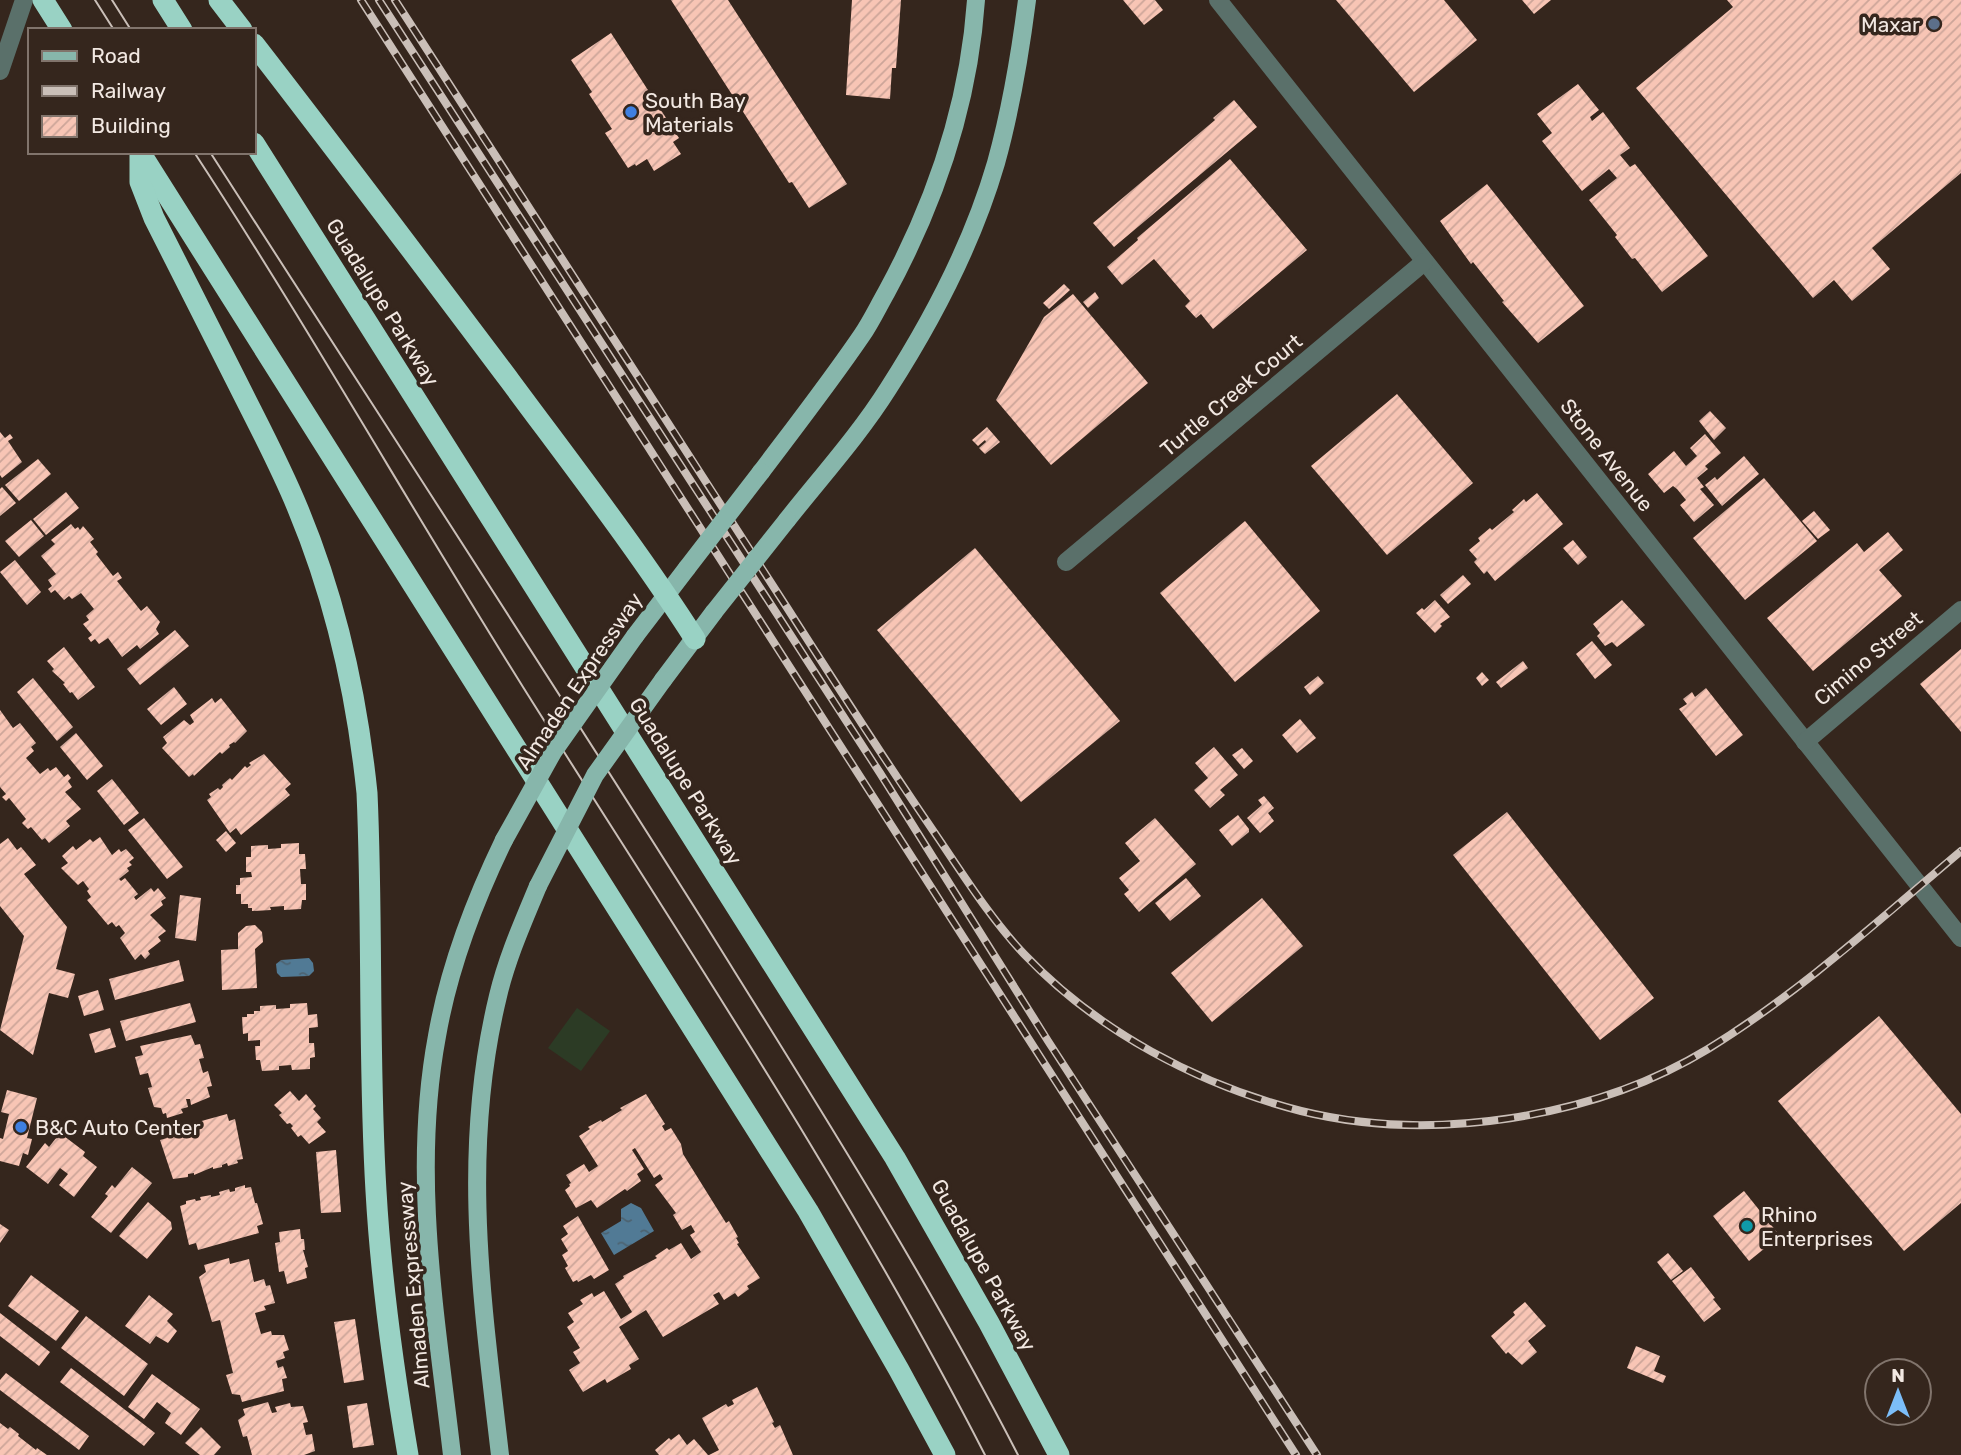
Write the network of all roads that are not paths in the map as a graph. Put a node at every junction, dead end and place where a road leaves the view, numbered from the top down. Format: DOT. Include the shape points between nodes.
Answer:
graph roads {
  1 [pos="24,0"];
  2 [pos="43,0"];
  3 [pos="163,0"];
  4 [pos="219,0"];
  5 [pos="976,0"];
  6 [pos="1027,0"];
  7 [pos="1218,0"];
  8 [pos="61,28"];
  9 [pos="181,28"];
  10 [pos="240,28"];
  11 [pos="256,47"];
  12 [pos="0,71"];
  13 [pos="256,146"];
  14 [pos="140,154"];
  15 [pos="141,154"];
  16 [pos="1424,261"];
  17 [pos="1066,562"];
  18 [pos="666,594"];
  19 [pos="1961,610"];
  20 [pos="695,639"];
  21 [pos="1805,742"];
  22 [pos="1961,938"];
  23 [pos="408,1455"];
  24 [pos="452,1455"];
  25 [pos="500,1455"];
  26 [pos="945,1455"];
  27 [pos="1059,1455"];
  1 -- 12 [label="street"];
  2 -- 8 [label="highway"];
  3 -- 9 [label="highway"];
  4 -- 10 [label="highway"];
  5 -- 18 [label="main road, Almaden Expressway, bridge" via="974,41 955,122 934,192 905,259 864,333"];
  6 -- 20 [label="main road, bridge" via="1011,104 996,164 956,267 887,390"];
  7 -- 16 [label="street, Stone Avenue"];
  11 -- 18 [label="highway"];
  13 -- 27 [label="highway, Guadalupe Parkway" via="895,1158"];
  14 -- 23 [label="highway" via="140,182 154,218 298,509 329,597 349,677 367,807 380,1253"];
  15 -- 26 [label="highway" via="808,1211"];
  16 -- 17 [label="street, Turtle Creek Court"];
  16 -- 21 [label="street, Stone Avenue"];
  18 -- 20 [label="highway"];
  18 -- 24 [label="main road, Almaden Expressway, bridge" via="553,752 504,840 453,967 437,1036 427,1112 425,1186 428,1251"];
  19 -- 21 [label="street, Cimino Street"];
  20 -- 25 [label="main road, bridge" via="595,775 538,886 498,994 487,1046 476,1197 479,1268"];
  21 -- 22 [label="street, Stone Avenue"];
}
